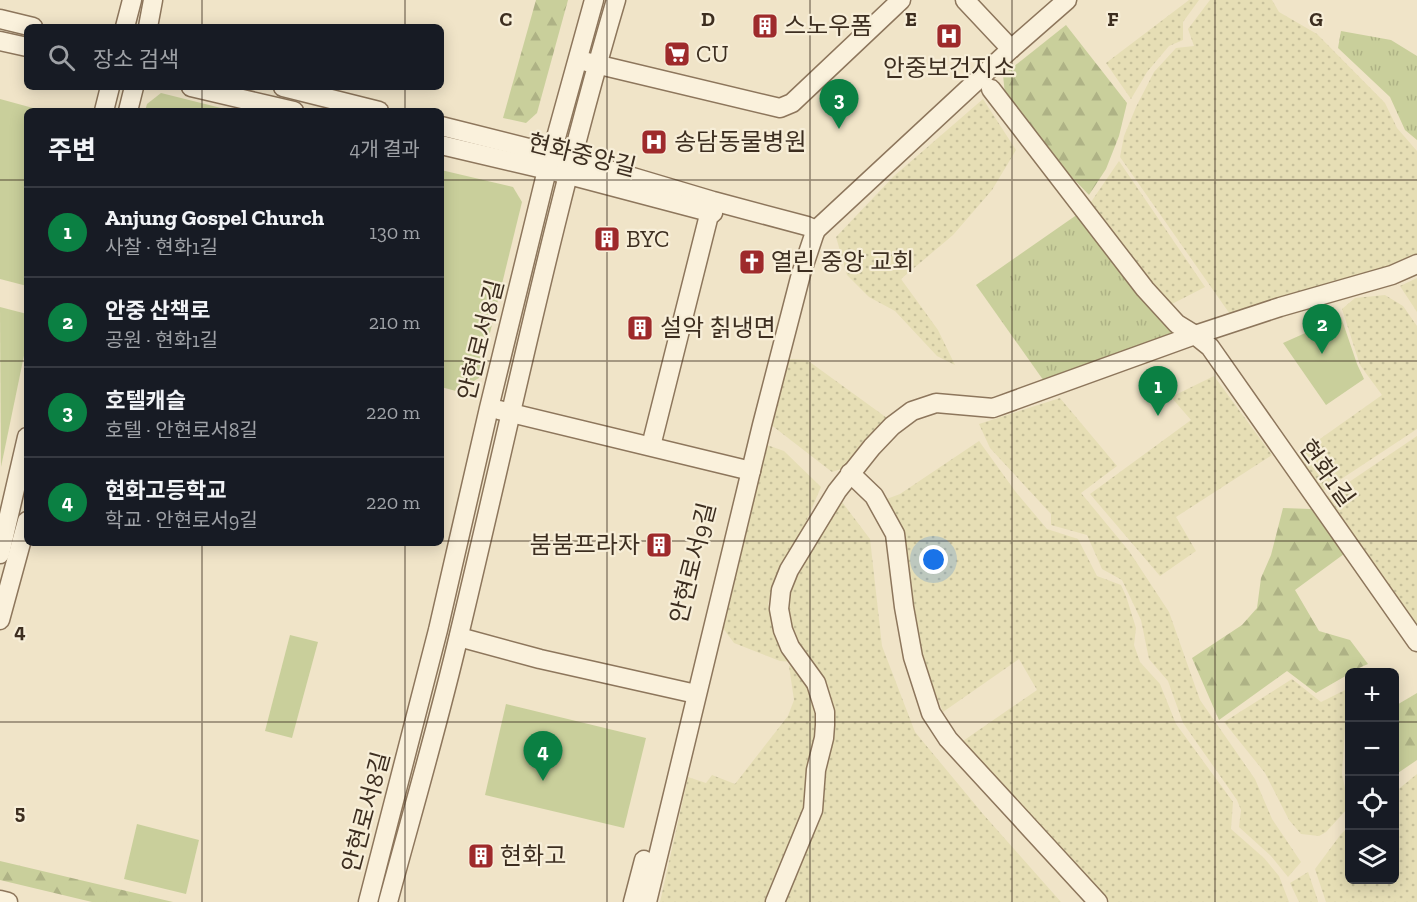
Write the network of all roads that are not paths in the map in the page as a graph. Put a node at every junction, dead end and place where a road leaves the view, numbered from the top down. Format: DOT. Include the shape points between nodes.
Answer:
graph roads {
  1 [pos="132,0"];
  2 [pos="153,0"];
  3 [pos="594,0"];
  4 [pos="616,0"];
  5 [pos="901,0"];
  6 [pos="965,0"];
  7 [pos="1054,0"];
  8 [pos="1067,0"];
  9 [pos="0,20"];
  10 [pos="126,24"];
  11 [pos="148,24"];
  12 [pos="24,25"];
  13 [pos="0,41"];
  14 [pos="24,46"];
  15 [pos="1008,46"];
  16 [pos="577,59"];
  17 [pos="597,64"];
  18 [pos="991,89"];
  19 [pos="109,90"];
  20 [pos="133,90"];
  21 [pos="204,90"];
  22 [pos="295,90"];
  23 [pos="105,108"];
  24 [pos="129,108"];
  25 [pos="281,108"];
  26 [pos="367,108"];
  27 [pos="444,127"];
  28 [pos="444,145"];
  29 [pos="550,162"];
  30 [pos="571,167"];
  31 [pos="711,207"];
  32 [pos="810,233"];
  33 [pos="1417,264"];
  34 [pos="1195,335"];
  35 [pos="489,408"];
  36 [pos="510,412"];
  37 [pos="651,446"];
  38 [pos="24,450"];
  39 [pos="746,470"];
  40 [pos="850,473"];
  41 [pos="24,532"];
  42 [pos="0,554"];
  43 [pos="0,620"];
  44 [pos="459,637"];
  45 [pos="1417,642"];
  46 [pos="691,693"];
  47 [pos="0,900"];
  48 [pos="9,902"];
  49 [pos="368,902"];
  50 [pos="388,902"];
  51 [pos="633,902"];
  52 [pos="646,902"];
  53 [pos="775,902"];
  54 [pos="1098,902"];
  1 -- 10 [label="street"];
  2 -- 11 [label="street"];
  3 -- 16 [label="street, 안현로서8길"];
  4 -- 17 [label="street, 안현로서8길"];
  5 -- 17 [label="street" via="792,103 780,108"];
  6 -- 15 [label="street"];
  7 -- 15 [label="street"];
  8 -- 15 [label="street"];
  9 -- 12 [label="street"];
  13 -- 14 [label="street"];
  15 -- 32 [label="street"];
  16 -- 17 [label="street"];
  16 -- 29 [label="street, 안현로서8길"];
  17 -- 30 [label="street, 안현로서8길"];
  18 -- 34 [label="street, 현화1길" via="1145,289 1177,324"];
  19 -- 23 [label="street"];
  20 -- 24 [label="street"];
  21 -- 25 [label="street"];
  22 -- 26 [label="street"];
  27 -- 29 [label="street"];
  28 -- 29 [label="street, 현화중앙길"];
  29 -- 30 [label="street, 현화중앙길"];
  29 -- 35 [label="street, 안현로서8길"];
  30 -- 31 [label="street, 현화중앙길"];
  30 -- 36 [label="street, 안현로서8길"];
  31 -- 32 [label="street, 현화중앙길"];
  31 -- 37 [label="street"];
  32 -- 39 [label="street, 안현로서9길"];
  33 -- 34 [label="street"];
  34 -- 40 [label="street" via="993,408 936,403 912,411 892,426"];
  34 -- 45 [label="street, 현화1길" via="1210,347"];
  35 -- 36 [label="street"];
  35 -- 49 [label="street, 안현로서8길" via="438,630"];
  36 -- 37 [label="street"];
  36 -- 44 [label="street, 안현로서8길"];
  37 -- 39 [label="street"];
  38 -- 42 [label="street"];
  39 -- 46 [label="street, 안현로서9길"];
  40 -- 53 [label="street" via="789,570 781,590 783,630 790,647 816,683 825,725 813,810"];
  40 -- 54 [label="street" via="873,496 896,534 904,608 931,713 948,739"];
  41 -- 43 [label="street"];
  44 -- 46 [label="street"];
  44 -- 50 [label="street, 안현로서8길"];
  46 -- 51 [label="street, 안현로서9길"];
  46 -- 52 [label="street, 안현로서9길"];
  47 -- 48 [label="street"];
}
